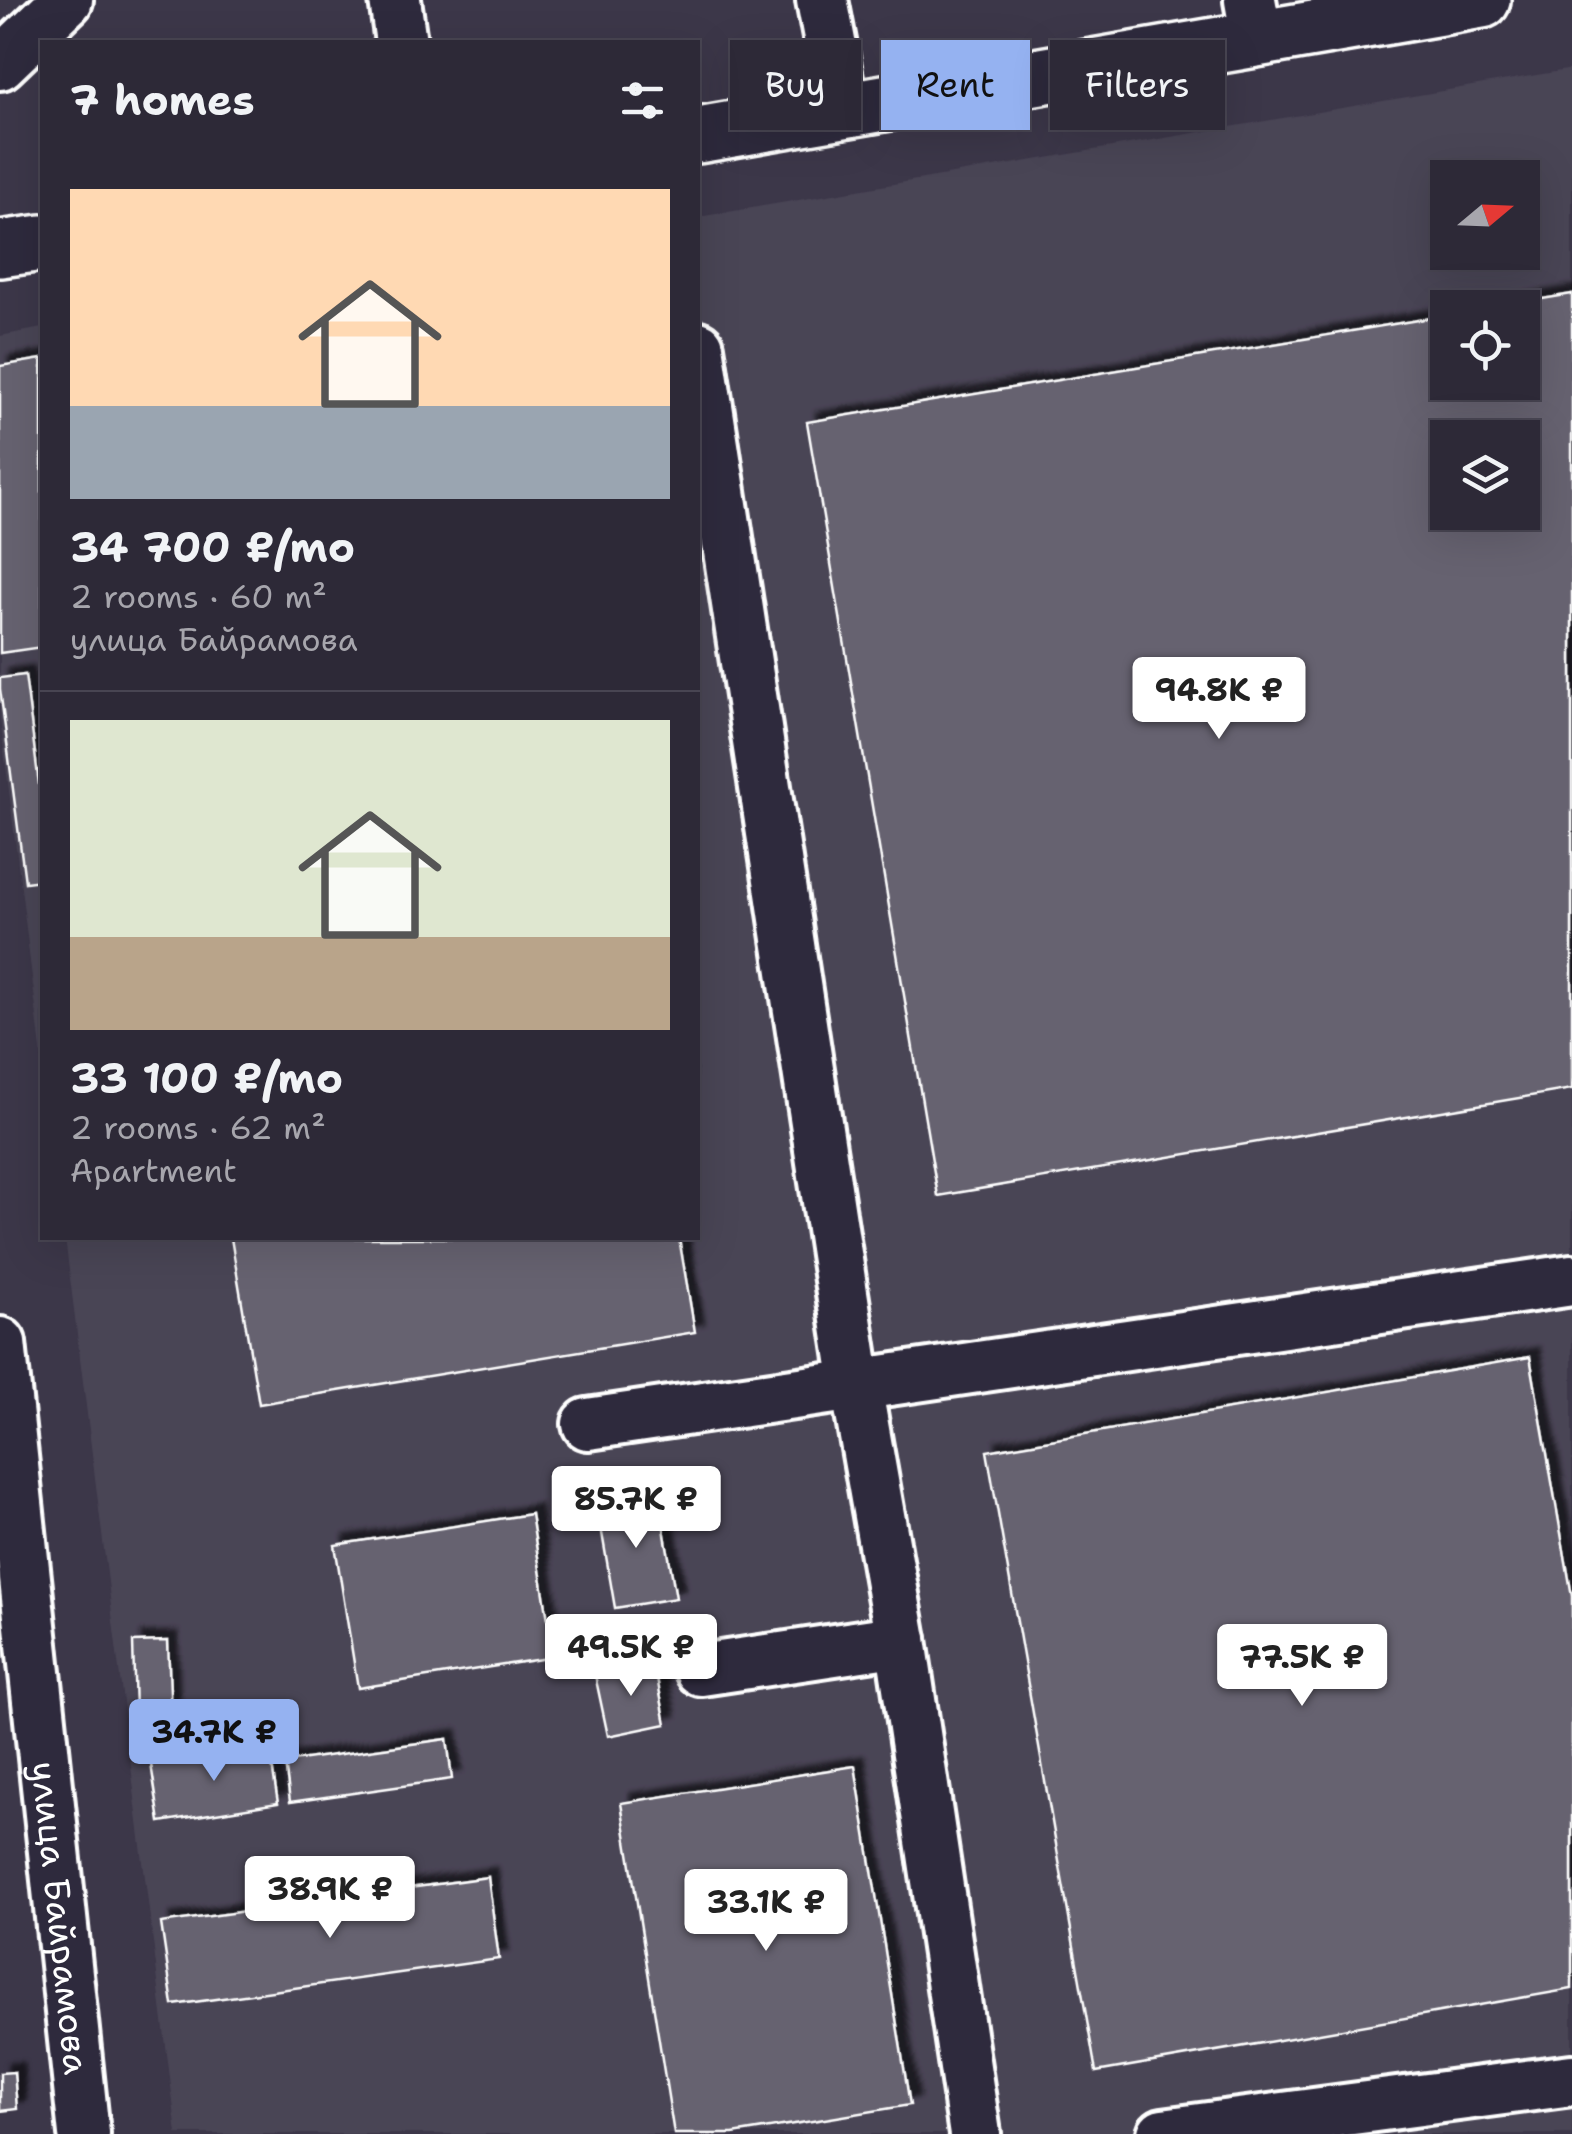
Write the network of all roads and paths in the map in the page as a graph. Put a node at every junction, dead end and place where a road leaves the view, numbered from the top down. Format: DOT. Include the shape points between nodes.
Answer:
graph roads {
  1 [pos="67,0"];
  2 [pos="395,0"];
  3 [pos="822,0"];
  4 [pos="1471,1"];
  5 [pos="1254,20"];
  6 [pos="401,40"];
  7 [pos="830,40"];
  8 [pos="0,64"];
  9 [pos="861,106"];
  10 [pos="730,129"];
  11 [pos="700,135"];
  12 [pos="40,242"];
  13 [pos="0,249"];
  14 [pos="700,360"];
  15 [pos="1572,1280"];
  16 [pos="0,1343"];
  17 [pos="856,1385"];
  18 [pos="588,1424"];
  19 [pos="901,1640"];
  20 [pos="701,1670"];
  21 [pos="1572,2080"];
  22 [pos="84,2134"];
  23 [pos="975,2134"];
  24 [pos="1163,2134"];
  1 -- 8 [label="street"];
  2 -- 6 [label="street"];
  3 -- 7 [label="street"];
  4 -- 5 [label="main road"];
  5 -- 9 [label="main road"];
  10 -- 11 [label="main road"];
  12 -- 13 [label="main road"];
  14 -- 17 [label="street"];
  15 -- 17 [label="street"];
  16 -- 22 [label="street, улица Байрамова"];
  17 -- 18 [label="street"];
  17 -- 19 [label="street"];
  19 -- 20 [label="street"];
  19 -- 23 [label="street"];
  21 -- 24 [label="street"];
}
